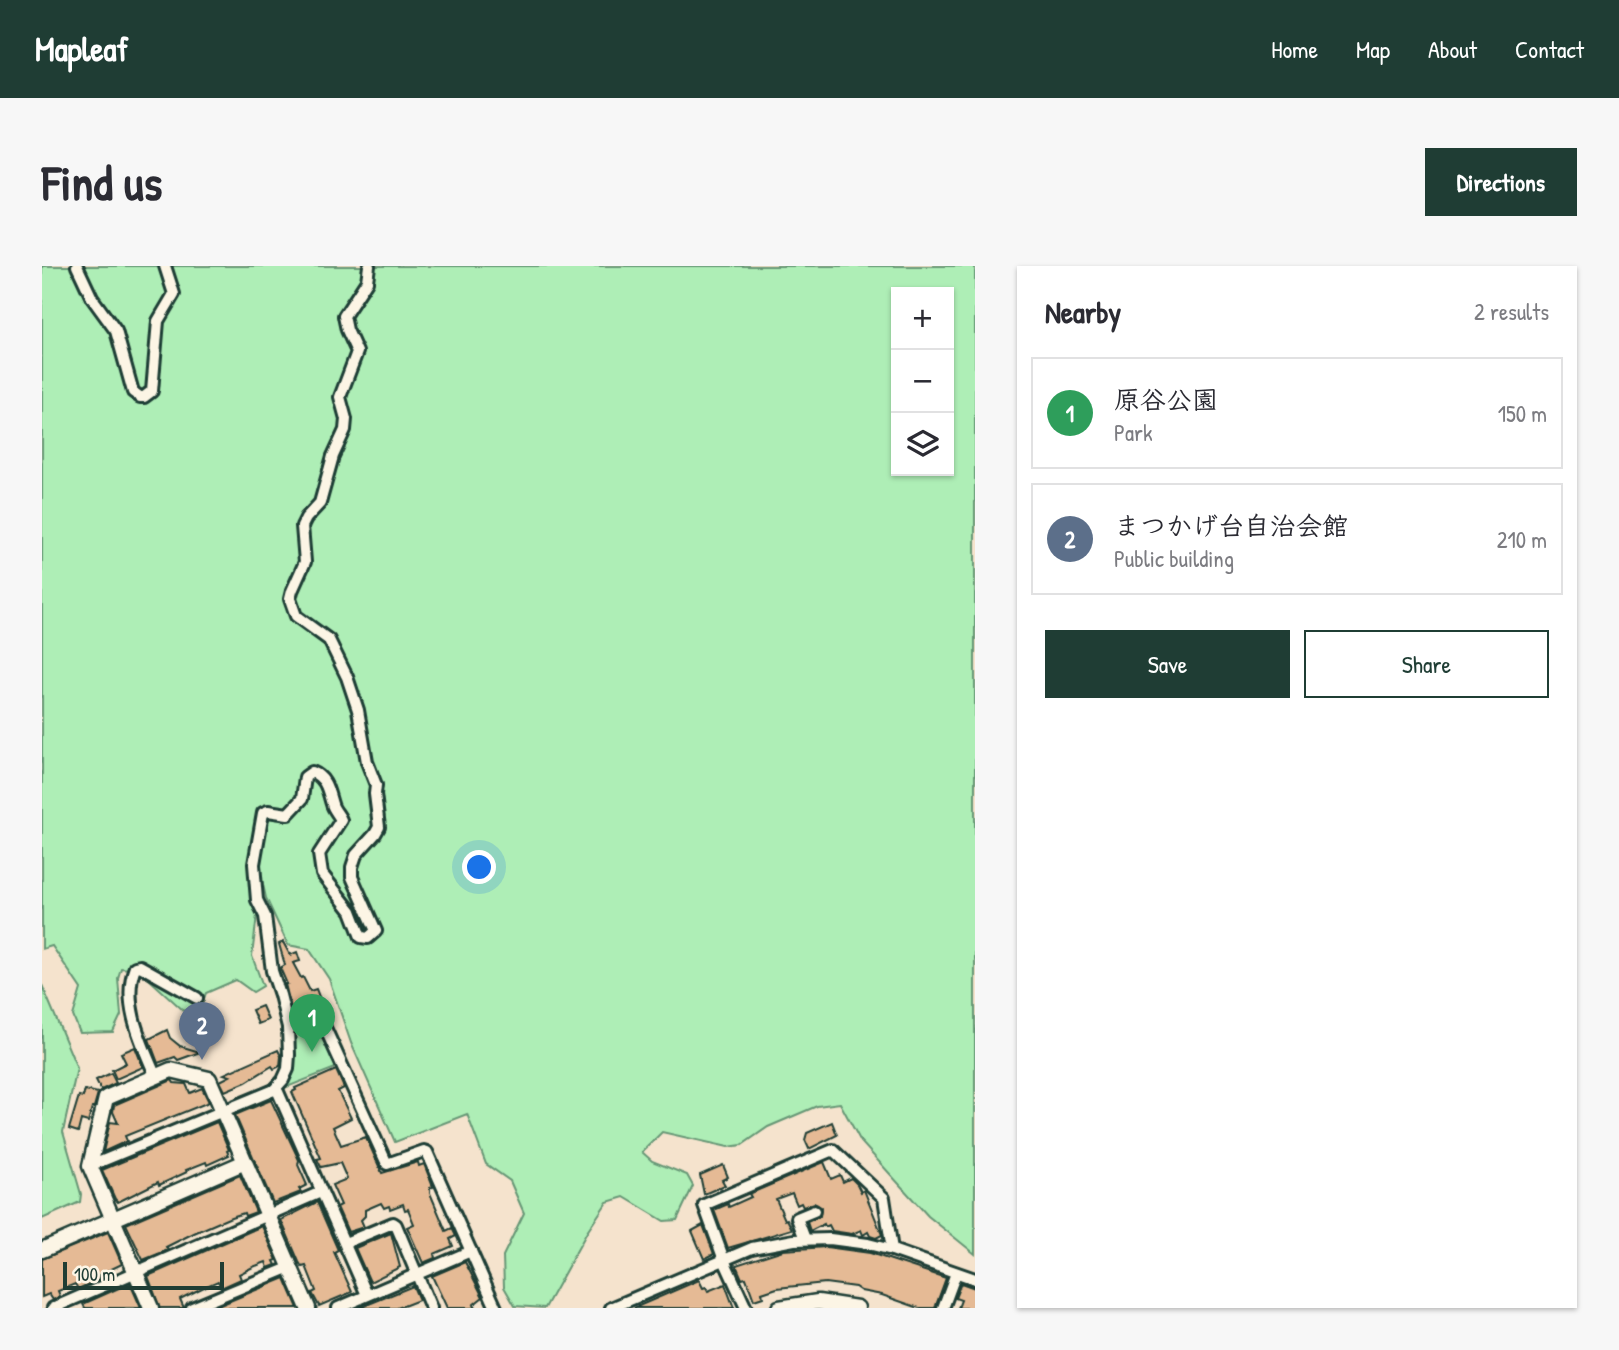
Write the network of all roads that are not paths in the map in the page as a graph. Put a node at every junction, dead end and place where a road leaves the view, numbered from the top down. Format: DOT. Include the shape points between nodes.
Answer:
graph roads {
  1 [pos="77,266"];
  2 [pos="165,266"];
  3 [pos="369,266"];
  4 [pos="197,998"];
  5 [pos="288,1027"];
  6 [pos="156,1077"];
  7 [pos="274,1090"];
  8 [pos="224,1109"];
  9 [pos="245,1162"];
  10 [pos="90,1166"];
  11 [pos="321,1192"];
  12 [pos="814,1210"];
  13 [pos="269,1215"];
  14 [pos="113,1218"];
  15 [pos="805,1239"];
  16 [pos="345,1243"];
  17 [pos="42,1250"];
  18 [pos="892,1250"];
  19 [pos="471,1251"];
  20 [pos="724,1260"];
  21 [pos="291,1266"];
  22 [pos="135,1271"];
  23 [pos="956,1273"];
  24 [pos="416,1274"];
  25 [pos="975,1279"];
  26 [pos="366,1295"];
  27 [pos="53,1308"];
  28 [pos="151,1308"];
  29 [pos="192,1308"];
  30 [pos="308,1308"];
  31 [pos="338,1308"];
  32 [pos="431,1308"];
  33 [pos="496,1308"];
  34 [pos="611,1308"];
  35 [pos="746,1308"];
  36 [pos="779,1308"];
  37 [pos="856,1308"];
  38 [pos="943,1308"];
  1 -- 2 [label="street" via="92,298 116,331 130,384 139,397 152,391 159,321 174,294"];
  3 -- 5 [label="street" via="367,281 344,316 357,352 340,397 345,430 320,503 303,522 305,562 290,600 296,616 329,640 358,710 376,785 379,827 356,855 352,877 376,931 368,938 360,937 351,911 319,867 319,854 341,820 320,776 312,772 305,777 302,799 288,814 262,813 254,864 257,900 265,916 272,971"];
  4 -- 6 [label="street" via="135,967 132,1010"];
  5 -- 7 [label="street" via="288,1069"];
  5 -- 19 [label="street" via="317,1016 321,1019 385,1162 427,1152"];
  6 -- 8 [label="street" via="171,1070 205,1077"];
  6 -- 10 [label="street" via="106,1098"];
  7 -- 8 [label="street"];
  7 -- 11 [label="street"];
  8 -- 9 [label="street"];
  8 -- 10 [label="street"];
  9 -- 13 [label="street"];
  9 -- 14 [label="street"];
  10 -- 14 [label="street"];
  11 -- 13 [label="street"];
  11 -- 16 [label="street"];
  12 -- 15 [label="street" via="797,1218"];
  13 -- 21 [label="street"];
  13 -- 22 [label="street"];
  14 -- 17 [label="street"];
  14 -- 22 [label="street"];
  15 -- 18 [label="street"];
  15 -- 20 [label="street" via="752,1248"];
  16 -- 24 [label="street" via="393,1223"];
  16 -- 26 [label="street"];
  18 -- 20 [label="street" via="884,1198 833,1150 704,1205"];
  18 -- 23 [label="street"];
  19 -- 24 [label="street"];
  19 -- 33 [label="street"];
  20 -- 34 [label="street"];
  20 -- 35 [label="street"];
  21 -- 29 [label="street"];
  21 -- 30 [label="street"];
  22 -- 27 [label="street"];
  22 -- 28 [label="street"];
  23 -- 25 [label="street"];
  23 -- 38 [label="street"];
  24 -- 26 [label="street"];
  24 -- 32 [label="street"];
  26 -- 31 [label="street"];
  36 -- 37 [label="street" via="818,1302"];
}
